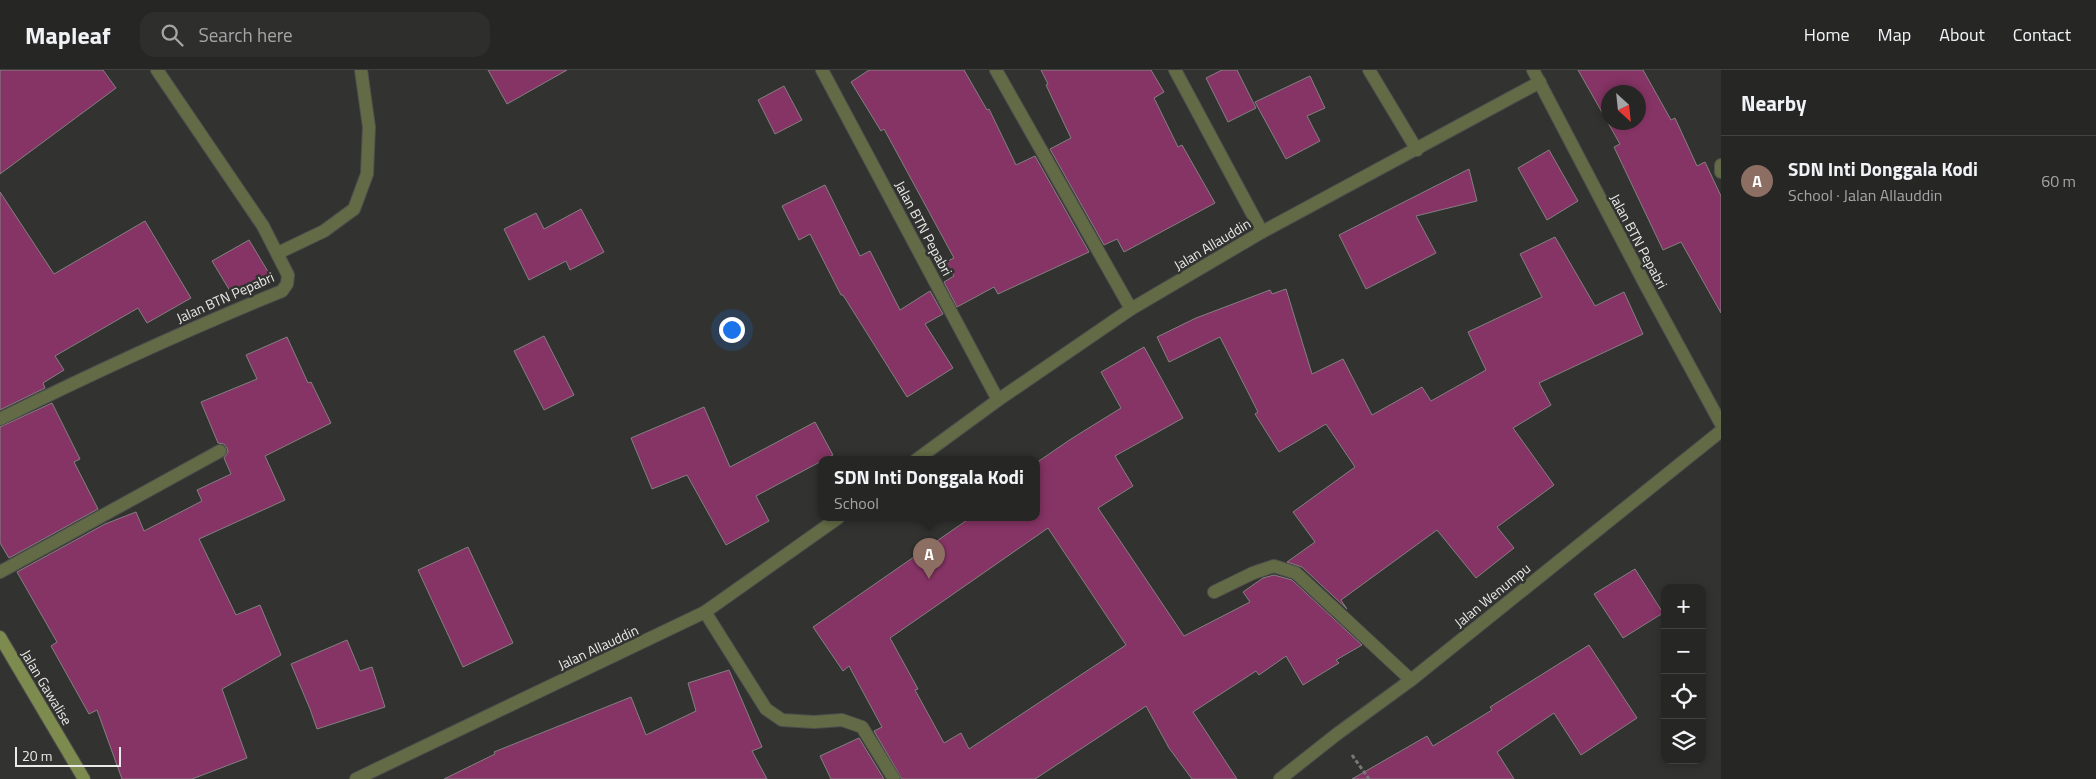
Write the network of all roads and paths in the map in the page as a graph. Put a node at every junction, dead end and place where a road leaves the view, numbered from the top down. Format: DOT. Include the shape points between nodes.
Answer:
graph roads {
  1 [pos="157,70"];
  2 [pos="361,70"];
  3 [pos="822,70"];
  4 [pos="996,70"];
  5 [pos="1175,70"];
  6 [pos="1369,70"];
  7 [pos="1533,70"];
  8 [pos="1540,82"];
  9 [pos="1417,150"];
  10 [pos="1721,164"];
  11 [pos="1721,172"];
  12 [pos="1262,232"];
  13 [pos="278,253"];
  14 [pos="1131,309"];
  15 [pos="998,400"];
  16 [pos="0,419"];
  17 [pos="1721,424"];
  18 [pos="1721,431"];
  19 [pos="220,451"];
  20 [pos="921,456"];
  21 [pos="834,521"];
  22 [pos="0,572"];
  23 [pos="1214,592"];
  24 [pos="705,612"];
  25 [pos="0,637"];
  26 [pos="1411,680"];
  27 [pos="84,779"];
  28 [pos="356,779"];
  29 [pos="894,779"];
  30 [pos="1280,779"];
  1 -- 13 [label="street, Jalan BTN Pepabri"];
  2 -- 13 [label="street" via="369,127 367,174 354,209 324,231"];
  3 -- 15 [label="street, Jalan BTN Pepabri"];
  4 -- 14 [label="street"];
  5 -- 12 [label="street"];
  6 -- 9 [label="street"];
  7 -- 8 [label="street, Jalan BTN Pepabri"];
  8 -- 9 [label="street, Jalan Allauddin"];
  8 -- 17 [label="street, Jalan BTN Pepabri"];
  9 -- 12 [label="street, Jalan Allauddin"];
  10 -- 11 [label="street"];
  12 -- 14 [label="street, Jalan Allauddin"];
  13 -- 16 [label="street, Jalan BTN Pepabri" via="288,275 282,291 147,348"];
  14 -- 15 [label="street, Jalan Allauddin"];
  15 -- 20 [label="street, Jalan Allauddin"];
  18 -- 26 [label="street, Jalan Wenumpu"];
  19 -- 22 [label="street"];
  21 -- 24 [label="street, Jalan Allauddin"];
  23 -- 26 [label="street" via="1274,566 1296,573"];
  24 -- 28 [label="street, Jalan Allauddin"];
  24 -- 29 [label="street" via="766,709 782,720 842,720 862,727"];
  25 -- 27 [label="street, Jalan Gawalise"];
  26 -- 30 [label="street, Jalan Wenumpu"];
}
